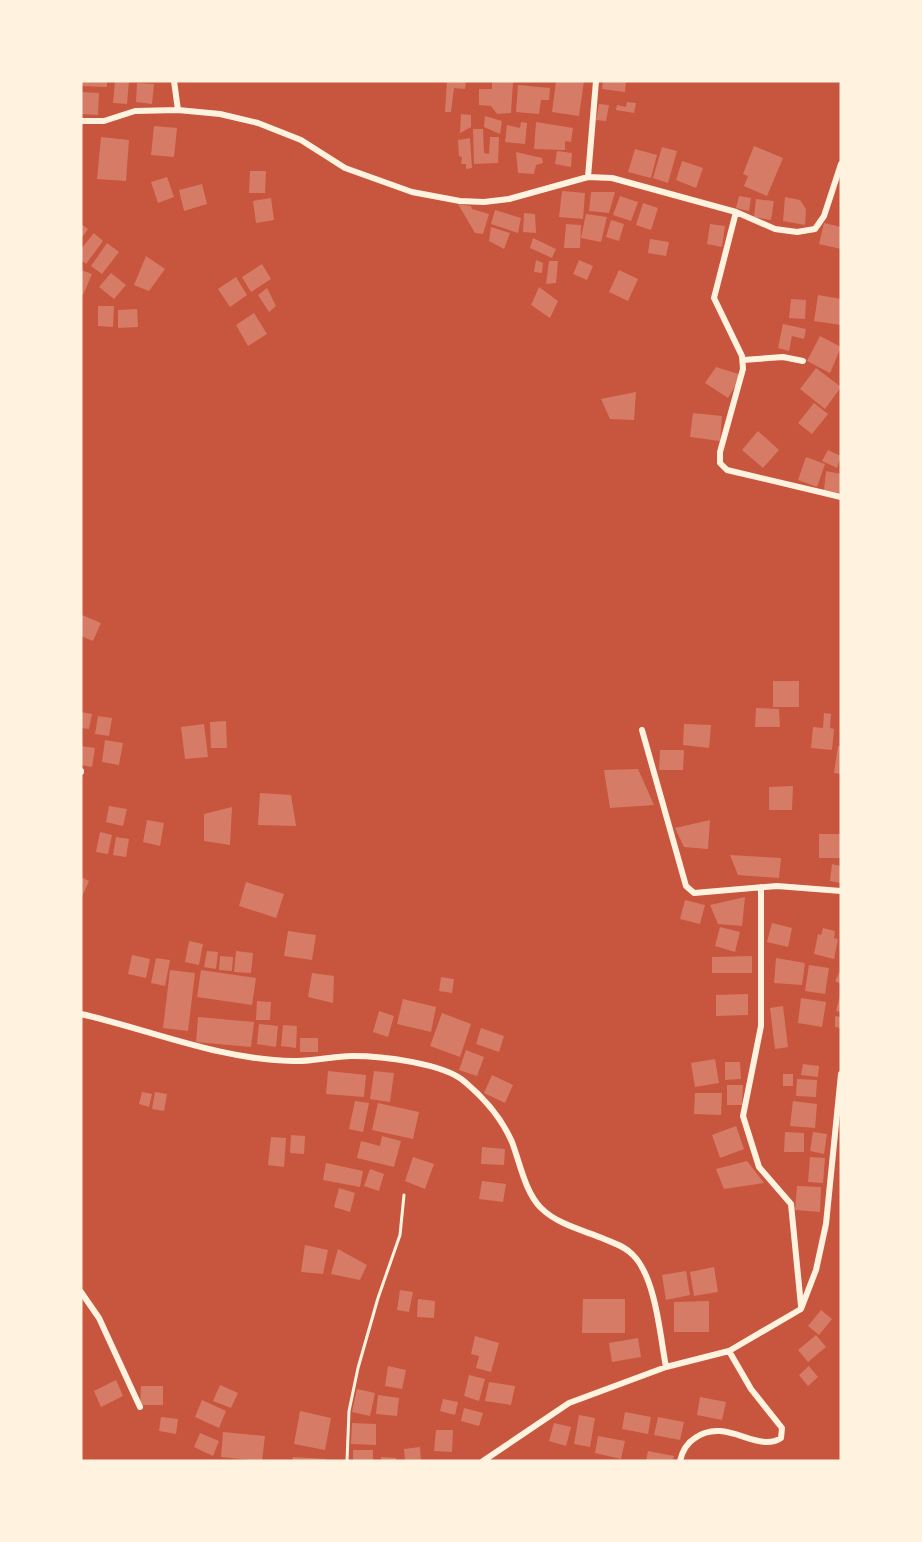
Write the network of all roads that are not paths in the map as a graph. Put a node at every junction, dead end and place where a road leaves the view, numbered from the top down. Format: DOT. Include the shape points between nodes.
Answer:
graph roads {
  1 [pos="174,81"];
  2 [pos="596,81"];
  3 [pos="178,110"];
  4 [pos="81,121"];
  5 [pos="841,164"];
  6 [pos="588,177"];
  7 [pos="736,212"];
  8 [pos="743,360"];
  9 [pos="803,361"];
  10 [pos="841,497"];
  11 [pos="642,730"];
  12 [pos="761,887"];
  13 [pos="841,891"];
  14 [pos="81,1014"];
  15 [pos="841,1074"];
  16 [pos="81,1292"];
  17 [pos="801,1309"];
  18 [pos="729,1351"];
  19 [pos="666,1367"];
  20 [pos="140,1407"];
  21 [pos="483,1461"];
  22 [pos="680,1461"];
  1 -- 3 [label="street"];
  2 -- 6 [label="street"];
  3 -- 4 [label="street" via="135,111 104,121"];
  3 -- 6 [label="street" via="258,123 302,140 345,168 412,192 460,201 508,199"];
  5 -- 7 [label="street" via="824,216 815,229 775,230"];
  6 -- 7 [label="street" via="637,183"];
  7 -- 8 [label="street" via="714,298"];
  8 -- 9 [label="street" via="783,357"];
  8 -- 10 [label="street" via="720,452 723,468"];
  11 -- 12 [label="street" via="689,891"];
  12 -- 13 [label="street"];
  12 -- 17 [label="street" via="761,1026 743,1116 759,1167 791,1204"];
  14 -- 19 [label="street" via="249,1056 293,1061 353,1056 402,1061 457,1075 500,1121 511,1139 533,1198 542,1209 570,1226 622,1246 642,1267"];
  15 -- 17 [label="street" via="826,1224 816,1270"];
  16 -- 20 [label="street" via="99,1318"];
  17 -- 18 [label="street"];
  18 -- 19 [label="street"];
  18 -- 22 [label="street" via="751,1389 782,1428 781,1438 768,1442 722,1430 706,1431 693,1439"];
  19 -- 21 [label="street" via="569,1403"];
}
